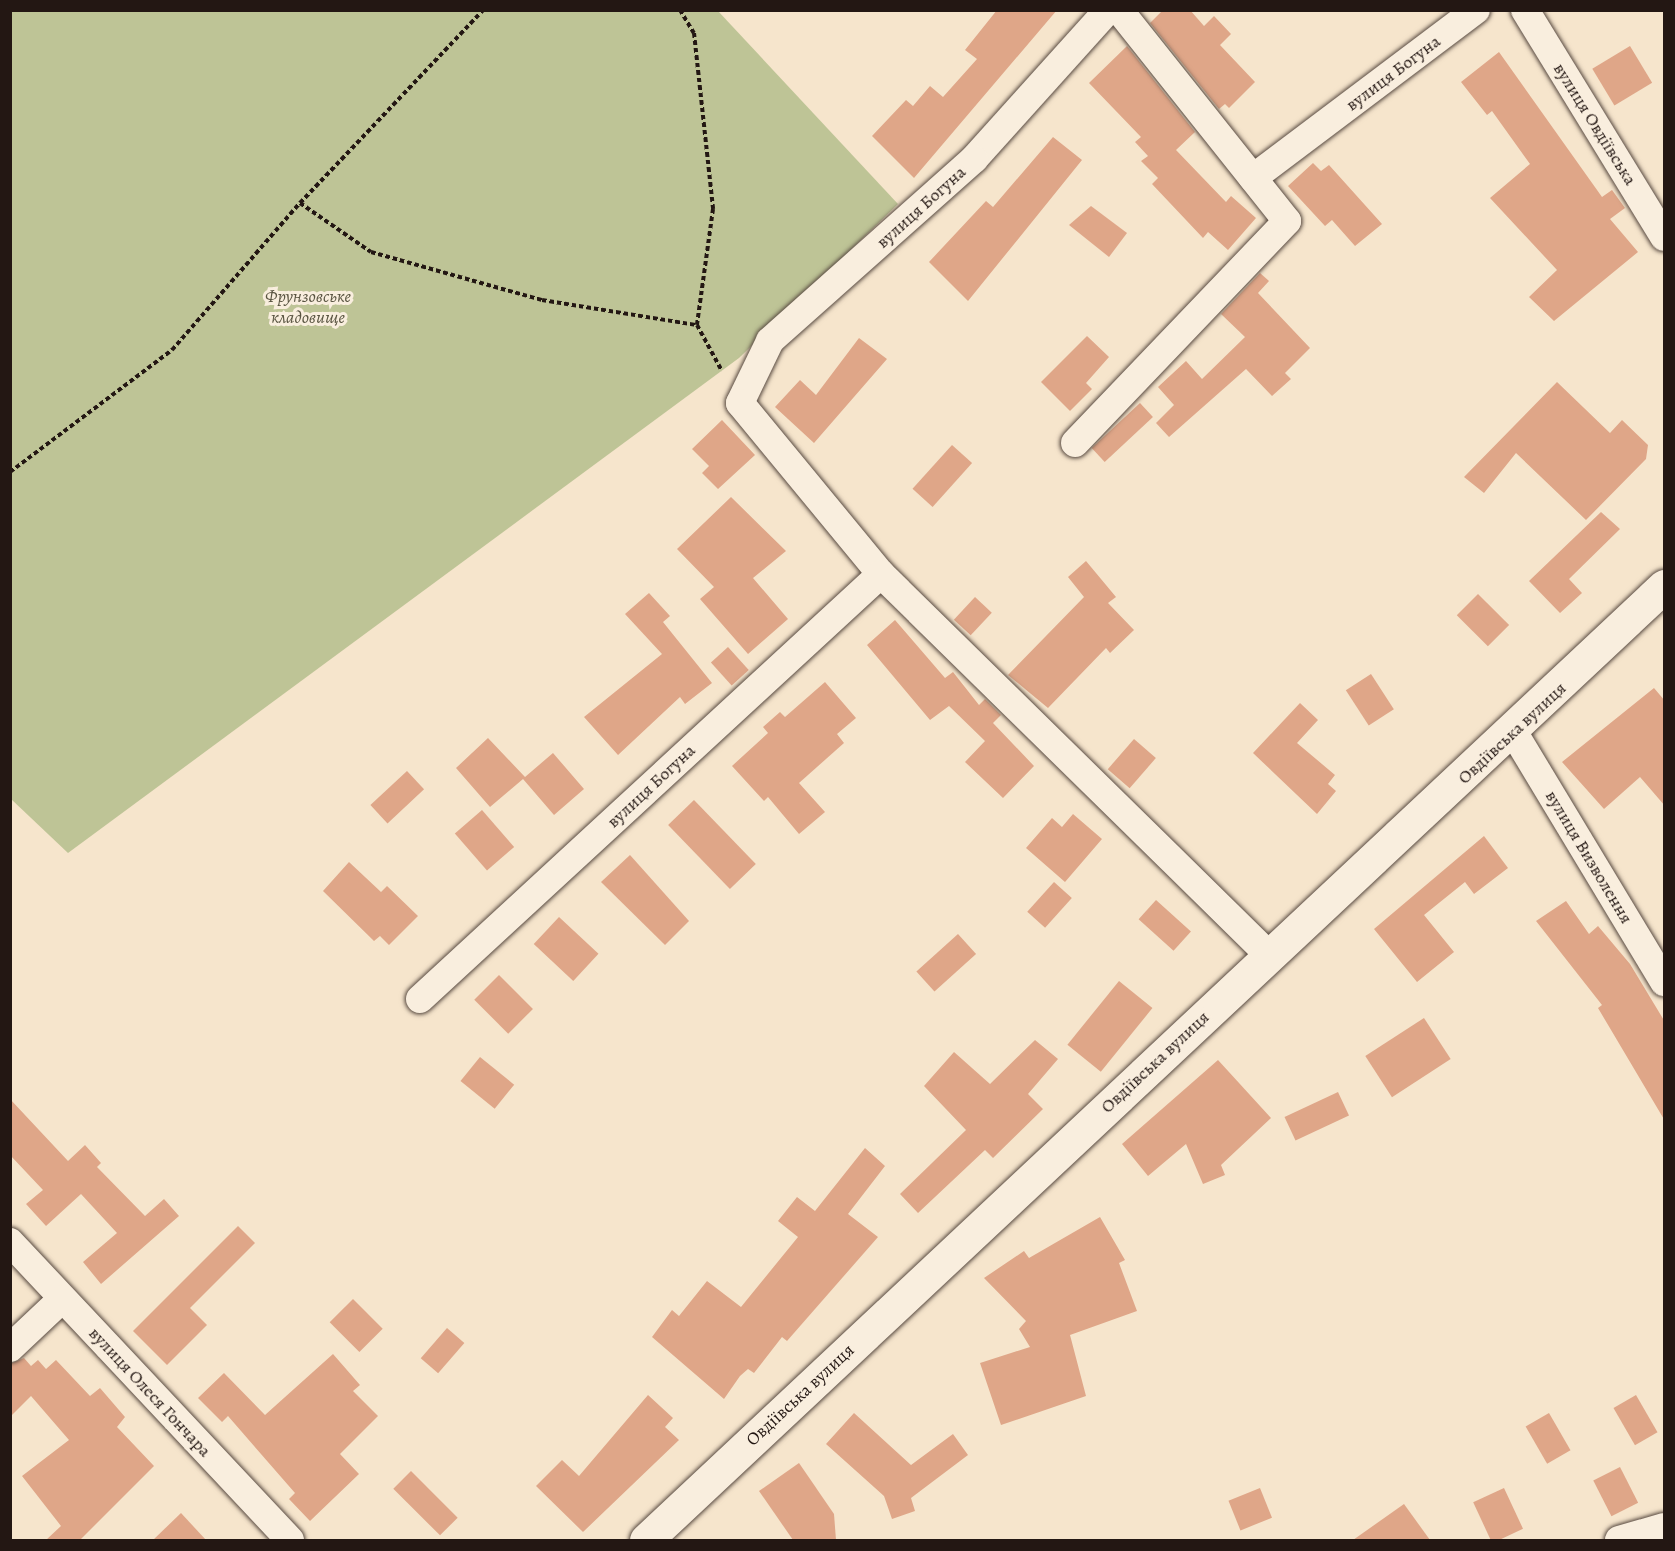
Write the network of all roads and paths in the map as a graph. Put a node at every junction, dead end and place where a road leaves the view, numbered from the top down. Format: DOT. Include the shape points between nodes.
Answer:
graph roads {
  1 [pos="483,10"];
  2 [pos="680,10"];
  3 [pos="1108,10"];
  4 [pos="1119,10"];
  5 [pos="1476,10"];
  6 [pos="1525,10"];
  7 [pos="1253,178"];
  8 [pos="300,203"];
  9 [pos="1665,237"];
  10 [pos="697,325"];
  11 [pos="740,403"];
  12 [pos="1075,443"];
  13 [pos="10,472"];
  14 [pos="881,574"];
  15 [pos="1665,586"];
  16 [pos="1514,733"];
  17 [pos="1269,956"];
  18 [pos="1665,982"];
  19 [pos="420,999"];
  20 [pos="10,1242"];
  21 [pos="62,1299"];
  22 [pos="10,1348"];
  23 [pos="1665,1527"];
  24 [pos="290,1540"];
  25 [pos="646,1540"];
  26 [pos="1619,1540"];
  1 -- 8 [label="path"];
  2 -- 10 [label="path" via="694,33 713,209"];
  3 -- 11 [label="street, вулиця Богуна" via="974,159 770,341"];
  4 -- 7 [label="street"];
  5 -- 7 [label="street, вулиця Богуна"];
  6 -- 9 [label="street, вулиця Овдіївська"];
  7 -- 12 [label="street" via="1287,221"];
  8 -- 10 [label="path" via="371,252 542,300"];
  8 -- 13 [label="path" via="172,350"];
  10 -- 11 [label="path"];
  11 -- 14 [label="street"];
  14 -- 17 [label="street"];
  14 -- 19 [label="street, вулиця Богуна"];
  15 -- 16 [label="main road, Овдіївська вулиця"];
  16 -- 17 [label="main road, Овдіївська вулиця"];
  16 -- 18 [label="street, вулиця Визволення"];
  17 -- 25 [label="main road, Овдіївська вулиця"];
  20 -- 21 [label="street, вулиця Олеся Гончара"];
  21 -- 22 [label="street"];
  21 -- 24 [label="street, вулиця Олеся Гончара"];
  23 -- 26 [label="street"];
}
